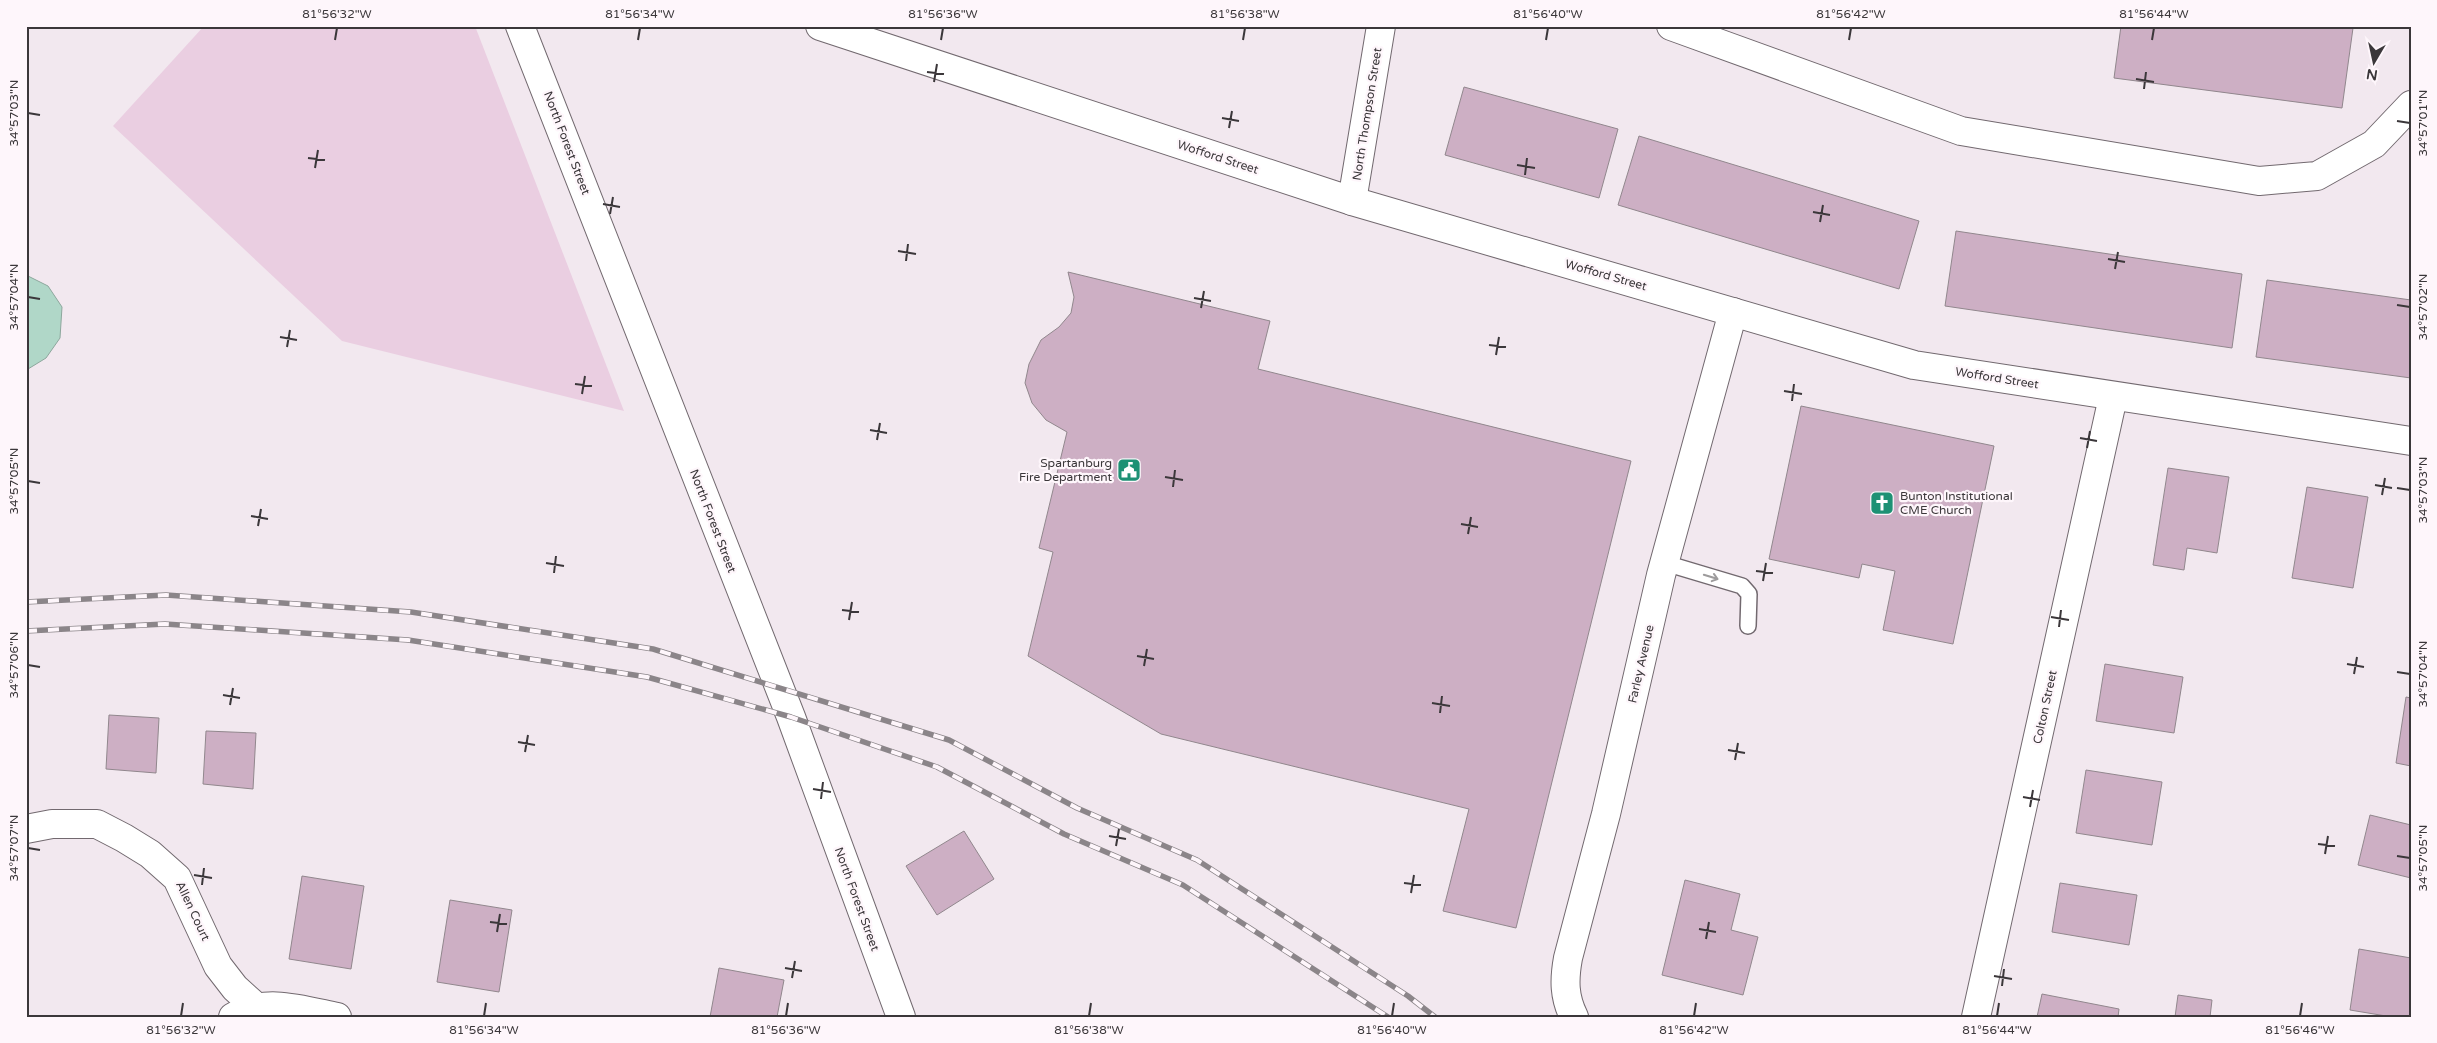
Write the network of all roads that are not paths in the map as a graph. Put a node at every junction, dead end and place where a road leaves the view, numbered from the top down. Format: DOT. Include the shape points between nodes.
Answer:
graph roads {
  1 [pos="520,26"];
  2 [pos="820,26"];
  3 [pos="1381,26"];
  4 [pos="1671,26"];
  5 [pos="2411,105"];
  6 [pos="1352,201"];
  7 [pos="1733,312"];
  8 [pos="2113,397"];
  9 [pos="2411,441"];
  10 [pos="1665,563"];
  11 [pos="1748,626"];
  12 [pos="26,830"];
  13 [pos="244,1012"];
  14 [pos="312,1014"];
  15 [pos="337,1017"];
  16 [pos="901,1017"];
  17 [pos="1574,1017"];
  18 [pos="1976,1017"];
  1 -- 16 [label="street, North Forest Street" via="791,717"];
  2 -- 6 [label="street, Wofford Street"];
  3 -- 6 [label="street, North Thompson Street"];
  4 -- 5 [label="street" via="1962,131 2259,181 2317,176 2374,144"];
  6 -- 7 [label="street, Wofford Street"];
  7 -- 8 [label="street, Wofford Street" via="1914,365"];
  7 -- 10 [label="street, Farley Avenue"];
  8 -- 9 [label="street, Wofford Street"];
  8 -- 18 [label="street, Colton Street"];
  10 -- 11 [label="lane, one-way" via="1742,586 1749,594"];
  10 -- 17 [label="street, Farley Avenue" via="1606,814 1568,958 1564,981"];
  12 -- 13 [label="street, Allen Court" via="52,824 97,824 150,854 178,878 218,966 235,988"];
  13 -- 14 [label="street" via="282,1007"];
  14 -- 15 [label="street"];
}
